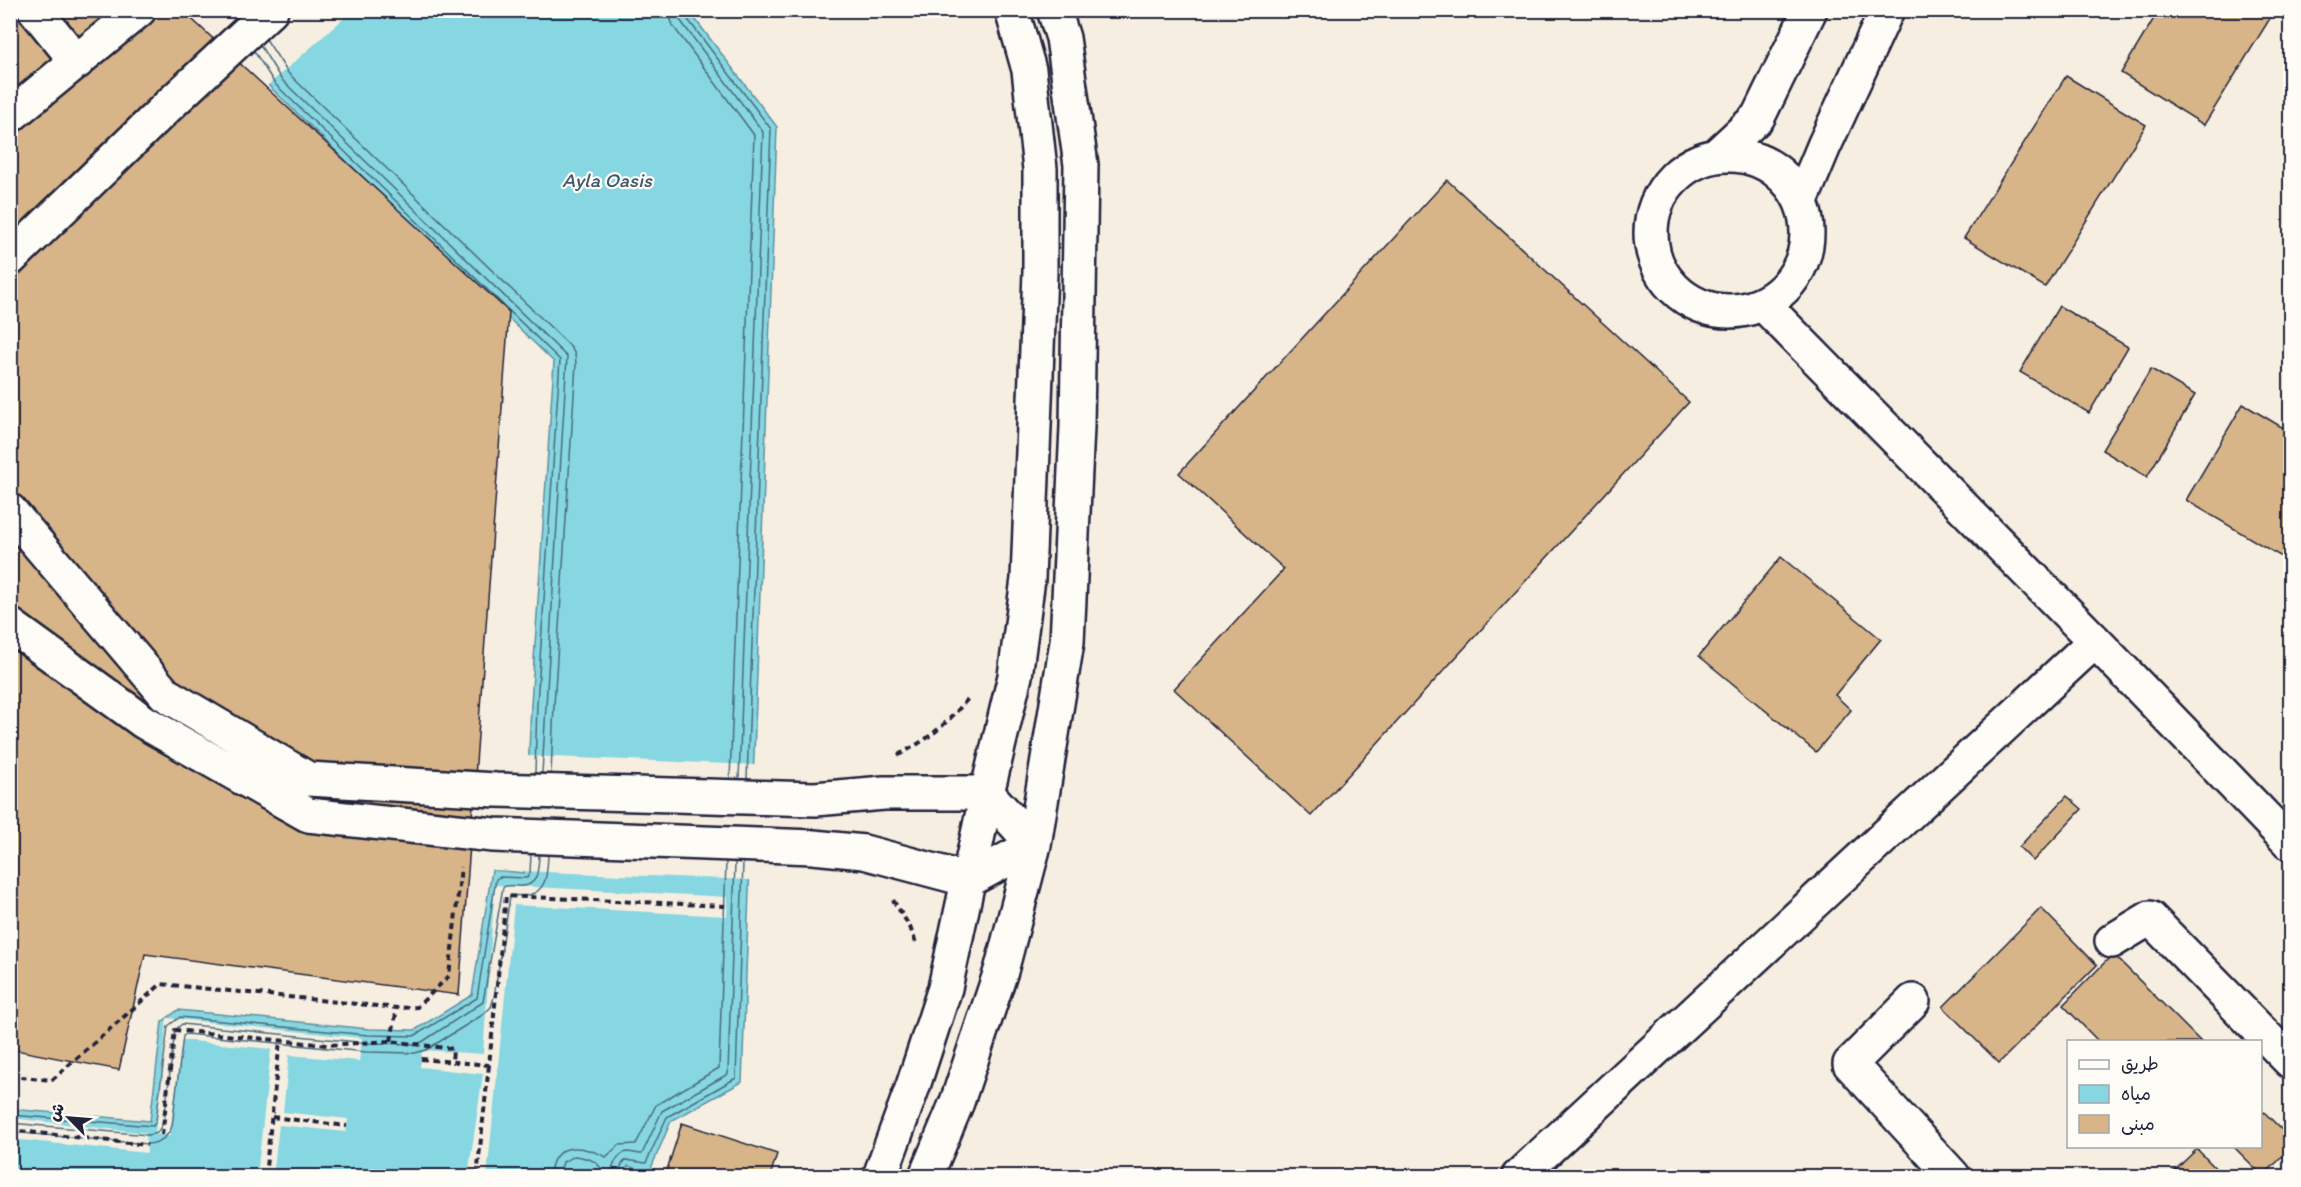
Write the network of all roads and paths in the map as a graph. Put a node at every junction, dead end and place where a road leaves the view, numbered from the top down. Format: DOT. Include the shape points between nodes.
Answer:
graph roads {
  1 [pos="35,10"];
  2 [pos="139,10"];
  3 [pos="271,10"];
  4 [pos="1012,10"];
  5 [pos="1054,10"];
  6 [pos="1810,10"];
  7 [pos="1887,10"];
  8 [pos="77,62"];
  9 [pos="10,116"];
  10 [pos="1718,154"];
  11 [pos="1801,201"];
  12 [pos="10,259"];
  13 [pos="1763,304"];
  14 [pos="10,511"];
  15 [pos="10,625"];
  16 [pos="2095,641"];
  17 [pos="972,694"];
  18 [pos="889,760"];
  19 [pos="987,793"];
  20 [pos="2290,843"];
  21 [pos="1034,845"];
  22 [pos="461,864"];
  23 [pos="969,880"];
  24 [pos="888,895"];
  25 [pos="727,906"];
  26 [pos="2112,941"];
  27 [pos="919,949"];
  28 [pos="1913,1001"];
  29 [pos="397,1008"];
  30 [pos="280,1041"];
  31 [pos="392,1041"];
  32 [pos="421,1059"];
  33 [pos="2290,1061"];
  34 [pos="452,1062"];
  35 [pos="489,1065"];
  36 [pos="10,1076"];
  37 [pos="913,1086"];
  38 [pos="957,1102"];
  39 [pos="272,1117"];
  40 [pos="347,1126"];
  41 [pos="10,1130"];
  42 [pos="162,1135"];
  43 [pos="147,1145"];
  44 [pos="265,1176"];
  45 [pos="477,1176"];
  46 [pos="880,1176"];
  47 [pos="926,1176"];
  48 [pos="1519,1176"];
  49 [pos="1953,1176"];
  1 -- 8 [label="street"];
  2 -- 8 [label="street"];
  3 -- 12 [label="street"];
  4 -- 19 [label="street" via="1029,70 1040,169 1040,272 1028,579 1015,676"];
  5 -- 21 [label="street" via="1063,38 1081,165 1077,427 1066,642"];
  6 -- 10 [label="street" via="1758,117"];
  7 -- 11 [label="street"];
  8 -- 9 [label="street"];
  10 -- 11 [label="street" via="1746,155 1769,165 1788,180"];
  10 -- 13 [label="street" via="1692,163 1678,173 1656,202 1650,229 1653,256 1665,280 1693,302 1710,309 1737,311"];
  11 -- 13 [label="street" via="1807,224 1806,248 1798,271 1783,290"];
  13 -- 16 [label="street"];
  14 -- 19 [label="street" via="165,694 309,779 495,790 814,799 884,793"];
  15 -- 23 [label="street" via="144,722 308,815 494,835 864,852"];
  16 -- 20 [label="street"];
  16 -- 48 [label="street"];
  17 -- 18 [label="path" via="948,722 922,743"];
  19 -- 21 [label="street"];
  19 -- 23 [label="street"];
  21 -- 23 [label="street"];
  21 -- 38 [label="street" via="1001,971"];
  22 -- 29 [label="path" via="449,976 417,1007"];
  23 -- 37 [label="street" via="945,988"];
  24 -- 27 [label="path" via="910,927"];
  25 -- 35 [label="path" via="506,896"];
  26 -- 33 [label="street" via="2150,918"];
  28 -- 49 [label="street" via="1850,1064"];
  29 -- 31 [label="path"];
  29 -- 36 [label="path" via="161,984 52,1080"];
  30 -- 31 [label="path" via="327,1045"];
  30 -- 39 [label="path"];
  30 -- 42 [label="path" via="176,1030"];
  31 -- 34 [label="path" via="453,1049"];
  32 -- 34 [label="path"];
  34 -- 35 [label="path"];
  35 -- 45 [label="path"];
  37 -- 38 [label="street"];
  37 -- 46 [label="street"];
  38 -- 47 [label="street"];
  39 -- 40 [label="path"];
  39 -- 44 [label="path"];
  41 -- 43 [label="path"];
}
